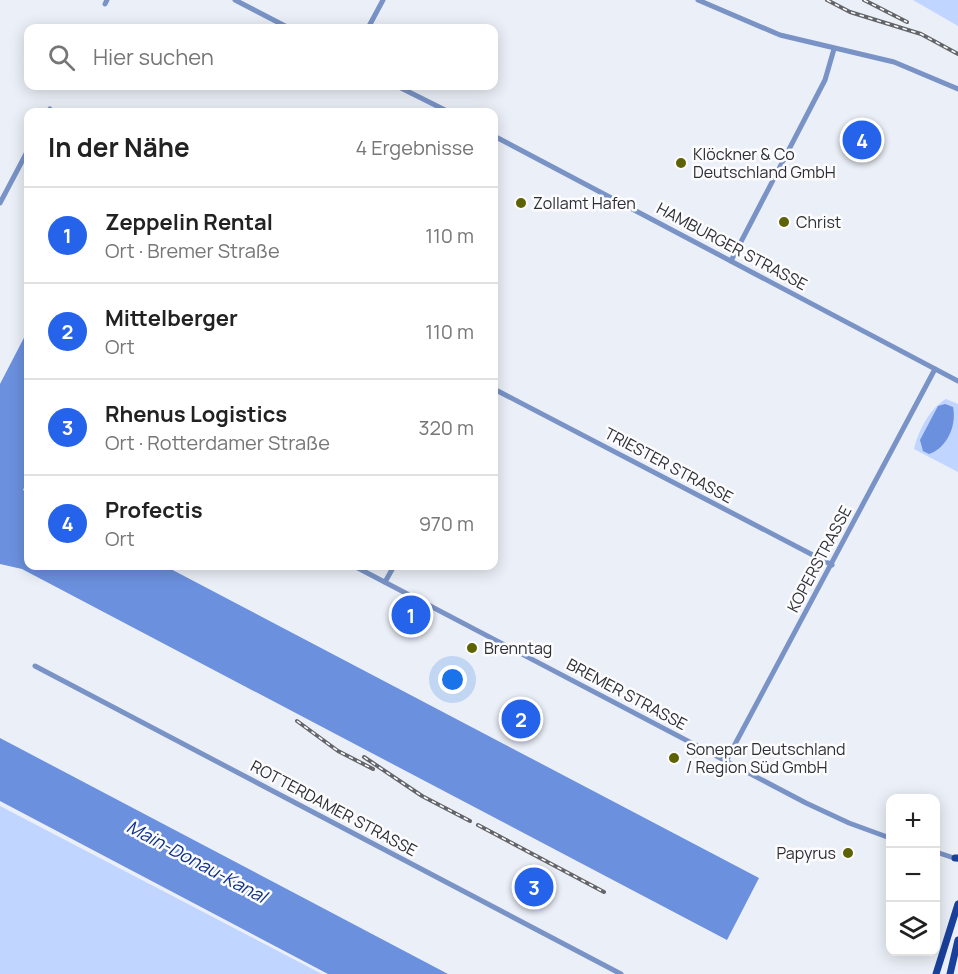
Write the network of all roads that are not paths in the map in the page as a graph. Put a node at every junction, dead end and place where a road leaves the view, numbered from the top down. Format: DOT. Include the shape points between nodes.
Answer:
graph roads {
  1 [pos="235,0"];
  2 [pos="383,0"];
  3 [pos="699,0"];
  4 [pos="281,24"];
  5 [pos="370,24"];
  6 [pos="834,49"];
  7 [pos="958,88"];
  8 [pos="406,90"];
  9 [pos="441,108"];
  10 [pos="498,138"];
  11 [pos="24,158"];
  12 [pos="0,203"];
  13 [pos="731,261"];
  14 [pos="935,369"];
  15 [pos="958,381"];
  16 [pos="498,392"];
  17 [pos="832,565"];
  18 [pos="362,570"];
  19 [pos="392,570"];
  20 [pos="385,582"];
  21 [pos="35,666"];
  22 [pos="726,761"];
  23 [pos="886,836"];
  24 [pos="940,853"];
  25 [pos="957,859"];
  26 [pos="958,904"];
  27 [pos="958,940"];
  28 [pos="621,974"];
  29 [pos="936,974"];
  30 [pos="950,974"];
  1 -- 4 [label="street"];
  2 -- 5 [label="street"];
  3 -- 6 [label="street" via="780,35"];
  6 -- 7 [label="street" via="894,62"];
  6 -- 13 [label="street" via="825,80"];
  8 -- 9 [label="street"];
  10 -- 13 [label="street, HAMBURGER STRASSE"];
  11 -- 12 [label="street"];
  13 -- 14 [label="street, HAMBURGER STRASSE"];
  14 -- 15 [label="street, HAMBURGER STRASSE"];
  14 -- 17 [label="street, KOPERSTRASSE"];
  16 -- 17 [label="street, TRIESTER STRASSE"];
  17 -- 22 [label="street, KOPERSTRASSE"];
  18 -- 20 [label="street, BREMER STRASSE"];
  19 -- 20 [label="street"];
  20 -- 22 [label="street, BREMER STRASSE"];
  21 -- 28 [label="street, ROTTERDAMER STRASSE"];
  22 -- 23 [label="street, BREMER STRASSE" via="838,819"];
  24 -- 25 [label="street"];
  26 -- 29 [label="main road"];
  27 -- 30 [label="main road"];
}
